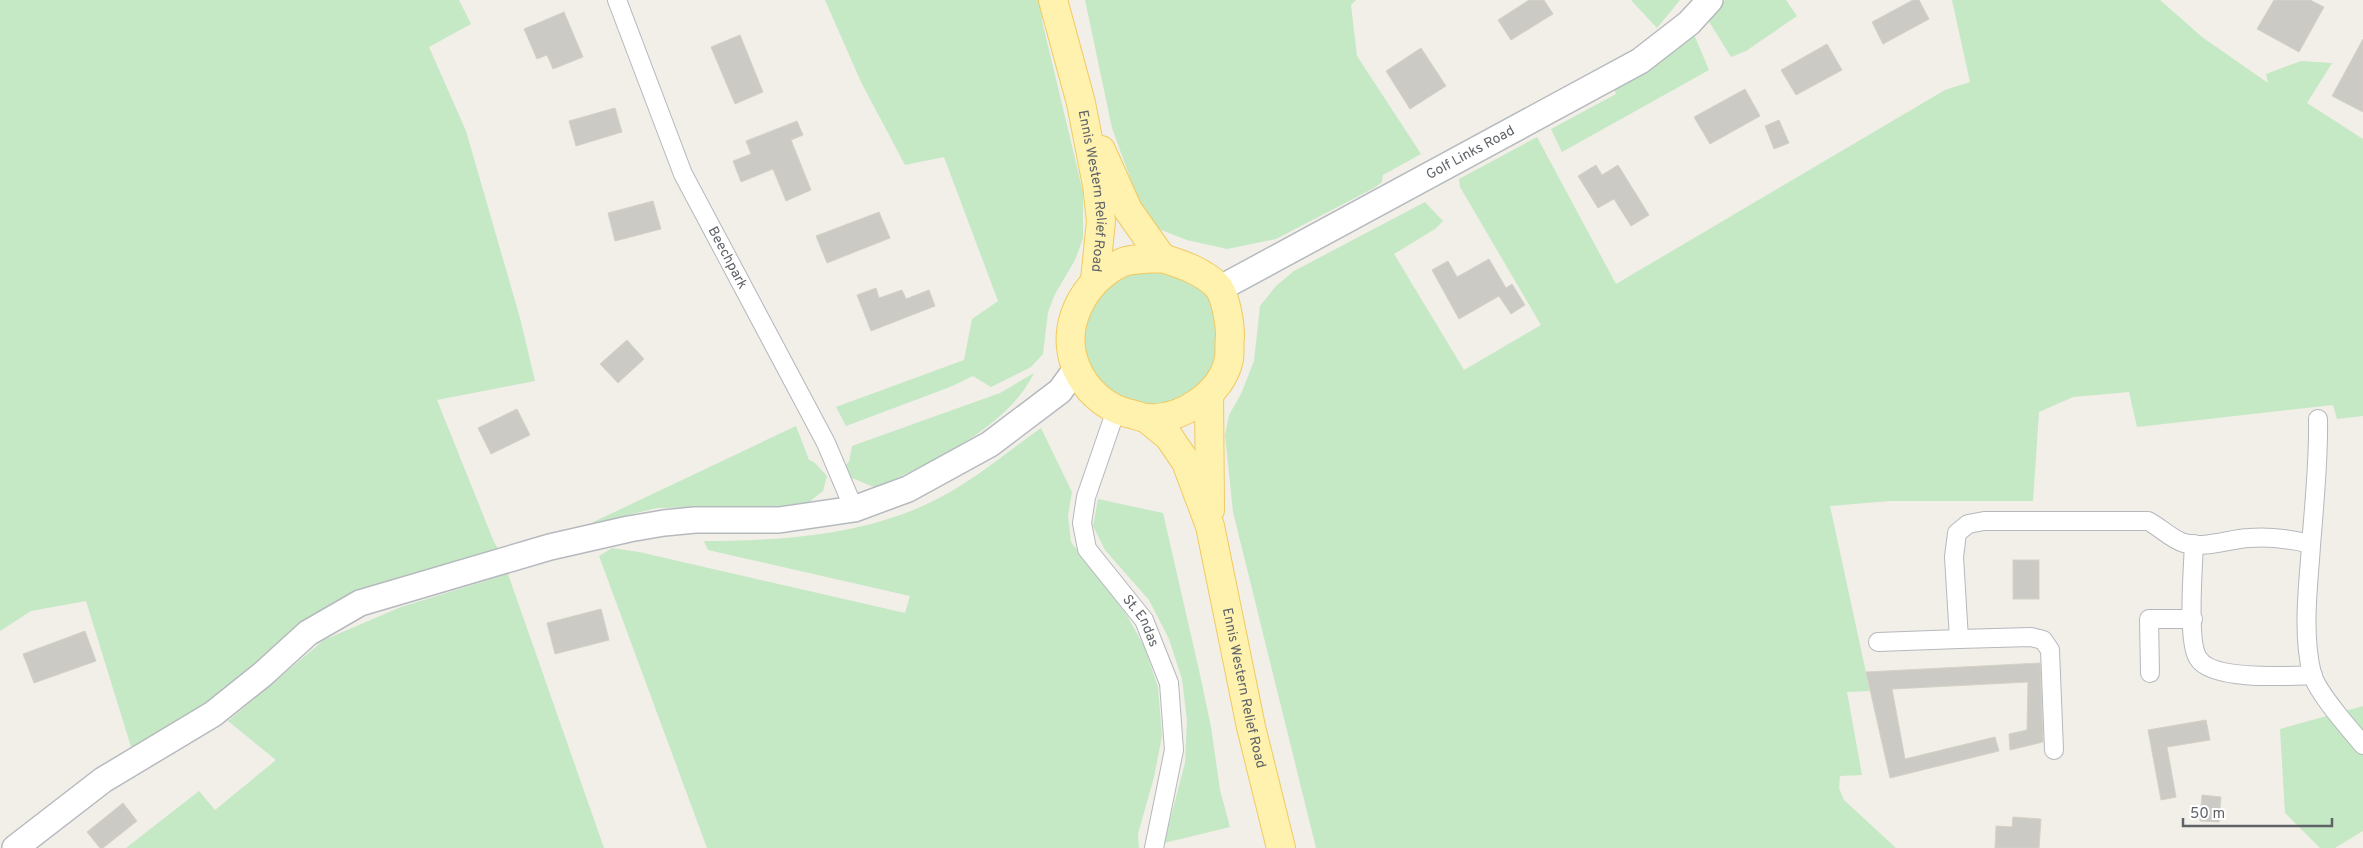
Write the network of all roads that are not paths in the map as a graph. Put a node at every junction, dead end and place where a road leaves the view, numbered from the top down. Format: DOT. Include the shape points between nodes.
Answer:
graph roads {
  1 [pos="617,0"];
  2 [pos="1053,0"];
  3 [pos="1710,0"];
  4 [pos="1081,103"];
  5 [pos="1162,258"];
  6 [pos="1095,280"];
  7 [pos="1219,289"];
  8 [pos="1076,369"];
  9 [pos="1209,394"];
  10 [pos="1116,410"];
  11 [pos="1146,418"];
  12 [pos="2318,418"];
  13 [pos="854,509"];
  14 [pos="1210,526"];
  15 [pos="2194,544"];
  16 [pos="2311,544"];
  17 [pos="2193,619"];
  18 [pos="1959,640"];
  19 [pos="1878,642"];
  20 [pos="2150,673"];
  21 [pos="2313,675"];
  22 [pos="2363,745"];
  23 [pos="2054,750"];
  24 [pos="15,848"];
  25 [pos="1154,848"];
  26 [pos="1281,848"];
  1 -- 13 [label="street, Beechpark" via="683,174 826,443"];
  2 -- 4 [label="main road, Ennis Western Relief Road"];
  3 -- 7 [label="main road, Golf Links Road" via="1689,23 1640,61"];
  4 -- 5 [label="main road, Ennis Western Relief Road" via="1128,210"];
  4 -- 6 [label="main road, Ennis Western Relief Road" via="1101,221"];
  5 -- 6 [label="main road" via="1123,262"];
  5 -- 7 [label="main road" via="1193,269"];
  6 -- 8 [label="main road" via="1079,302 1070,333"];
  7 -- 9 [label="main road" via="1230,321 1229,359 1223,375"];
  8 -- 10 [label="main road" via="1091,392"];
  8 -- 13 [label="main road" via="1060,391 990,444 908,489"];
  9 -- 11 [label="main road" via="1176,414"];
  9 -- 14 [label="main road, Ennis Western Relief Road"];
  10 -- 11 [label="main road"];
  10 -- 25 [label="street, St. Endas" via="1086,497 1082,523 1087,549 1144,620 1169,683 1174,750"];
  11 -- 14 [label="main road, Ennis Western Relief Road" via="1170,437 1186,462"];
  12 -- 16 [label="street"];
  13 -- 24 [label="main road" via="779,520 695,520 629,529 550,547 360,603 308,632 213,714 103,780"];
  14 -- 26 [label="main road, Ennis Western Relief Road" via="1251,727"];
  15 -- 16 [label="street" via="2281,538"];
  15 -- 17 [label="street"];
  15 -- 18 [label="street" via="2183,542 2148,521 1984,521 1968,524 1957,533 1954,557"];
  16 -- 21 [label="street" via="2307,620"];
  17 -- 20 [label="street" via="2149,619"];
  17 -- 21 [label="street" via="2193,641 2198,659 2208,668 2267,676"];
  18 -- 19 [label="street"];
  18 -- 23 [label="street" via="2031,637 2043,640 2050,650"];
  21 -- 22 [label="street" via="2324,696"];
}
